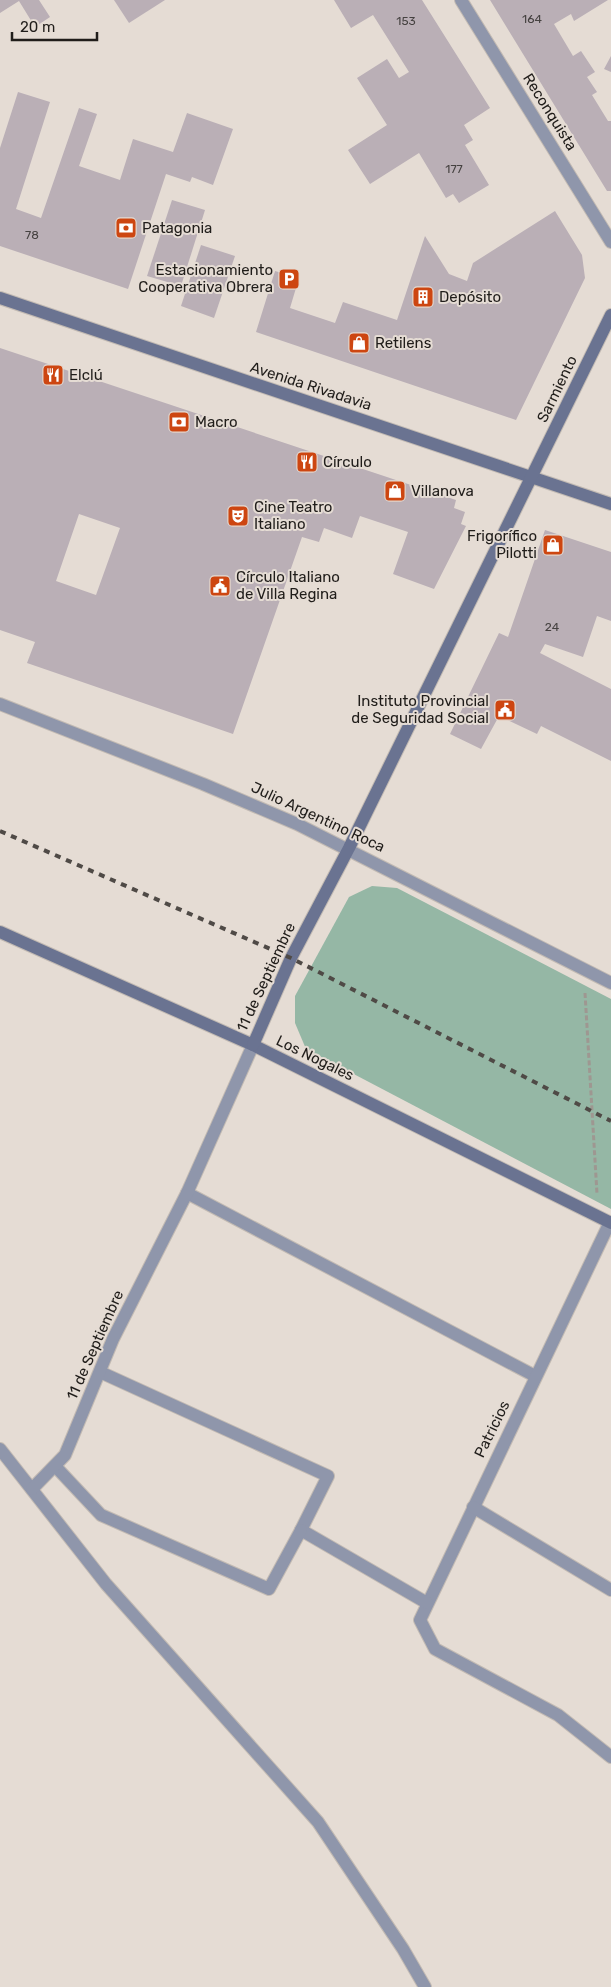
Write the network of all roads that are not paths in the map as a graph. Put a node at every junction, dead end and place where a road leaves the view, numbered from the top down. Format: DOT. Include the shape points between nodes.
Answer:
graph roads {
  1 [pos="461,0"];
  2 [pos="611,242"];
  3 [pos="0,298"];
  4 [pos="611,314"];
  5 [pos="532,478"];
  6 [pos="611,504"];
  7 [pos="0,704"];
  8 [pos="349,848"];
  9 [pos="0,932"];
  10 [pos="611,983"];
  11 [pos="253,1045"];
  12 [pos="187,1193"];
  13 [pos="606,1221"];
  14 [pos="100,1372"];
  15 [pos="535,1376"];
  16 [pos="0,1449"];
  17 [pos="55,1466"];
  18 [pos="32,1489"];
  19 [pos="472,1507"];
  20 [pos="301,1530"];
  21 [pos="611,1590"];
  22 [pos="427,1603"];
  23 [pos="611,1757"];
  24 [pos="425,1987"];
  1 -- 2 [label="street, Reconquista"];
  3 -- 5 [label="street, Avenida Rivadavia"];
  4 -- 5 [label="street, Sarmiento"];
  5 -- 6 [label="street, Avenida Rivadavia"];
  5 -- 8 [label="street, 11 de Septiembre"];
  7 -- 8 [label="street, Julio Argentino Roca" via="204,784"];
  8 -- 10 [label="street, Julio Argentino Roca"];
  8 -- 11 [label="street, 11 de Septiembre" via="291,958"];
  9 -- 11 [label="street, Los Nogales"];
  11 -- 12 [label="street, 11 de Septiembre"];
  11 -- 13 [label="street, Los Nogales"];
  12 -- 14 [label="street, 11 de Septiembre"];
  12 -- 15 [label="street"];
  13 -- 15 [label="street, Patricios"];
  14 -- 17 [label="street, 11 de Septiembre" via="65,1455"];
  14 -- 20 [label="street" via="328,1476"];
  15 -- 19 [label="street, Patricios"];
  16 -- 18 [label="street"];
  17 -- 18 [label="street, 11 de Septiembre"];
  17 -- 20 [label="street" via="101,1515 269,1589"];
  18 -- 24 [label="street" via="106,1584 318,1822"];
  19 -- 21 [label="street"];
  19 -- 22 [label="street, Patricios"];
  20 -- 22 [label="street"];
  22 -- 23 [label="street, Patricios" via="420,1620 435,1649 558,1714"];
}
